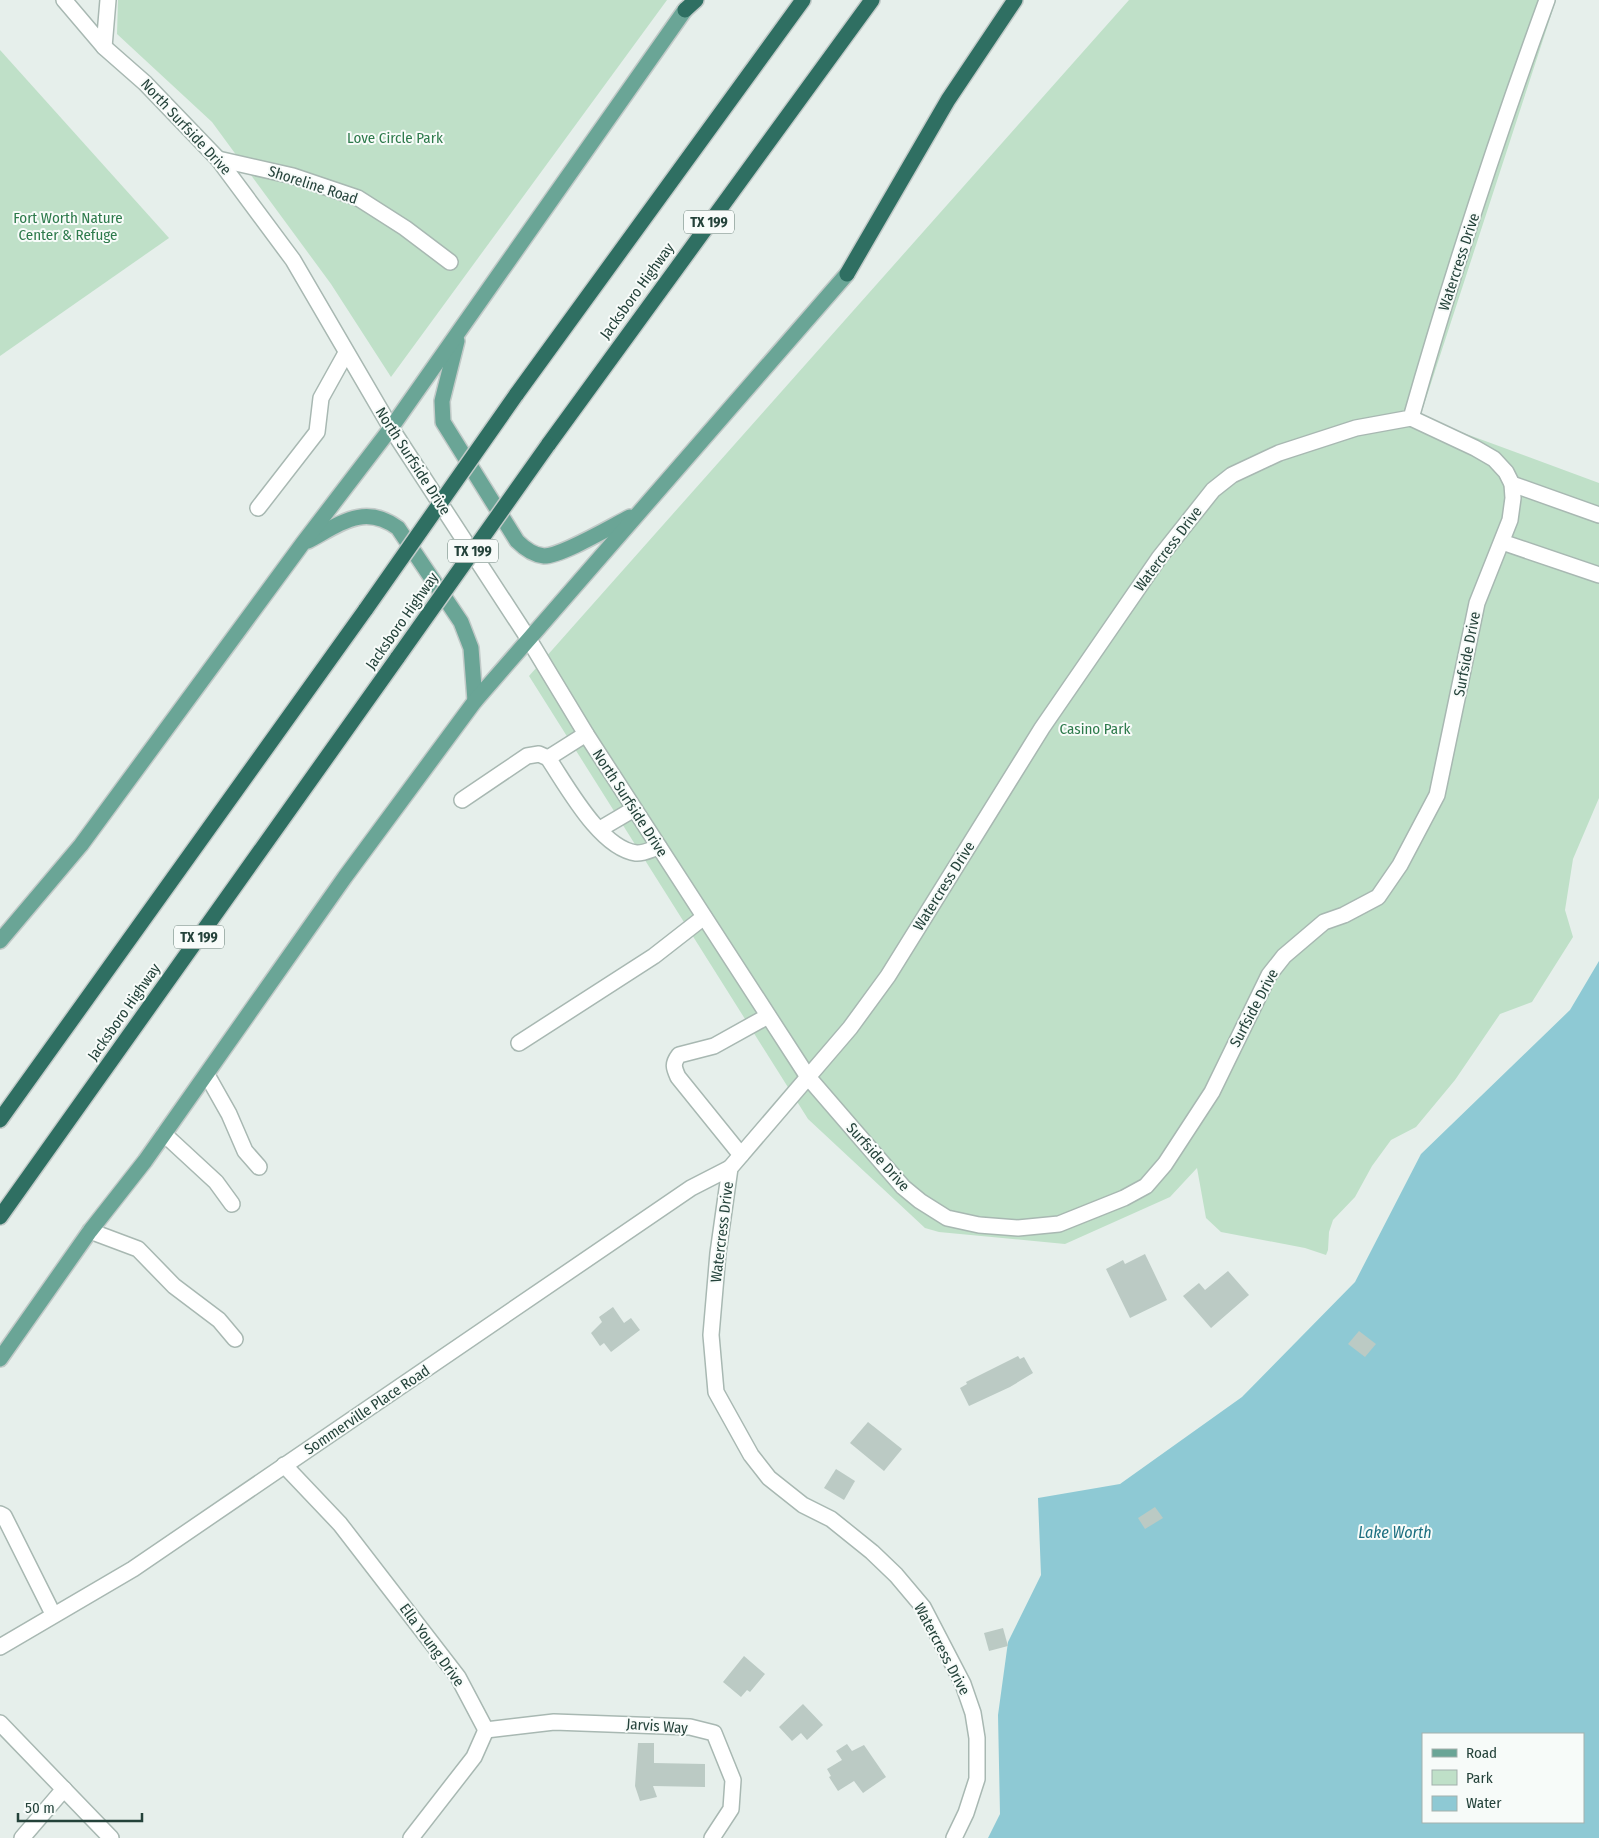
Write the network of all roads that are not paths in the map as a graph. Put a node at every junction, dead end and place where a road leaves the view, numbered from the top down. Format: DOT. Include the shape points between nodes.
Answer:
graph roads {
  1 [pos="64,0"];
  2 [pos="108,0"];
  3 [pos="803,0"];
  4 [pos="872,0"];
  5 [pos="1014,0"];
  6 [pos="1547,0"];
  7 [pos="690,5"];
  8 [pos="104,47"];
  9 [pos="218,158"];
  10 [pos="450,262"];
  11 [pos="847,274"];
  12 [pos="459,332"];
  13 [pos="346,353"];
  14 [pos="1411,418"];
  15 [pos="391,428"];
  16 [pos="1512,484"];
  17 [pos="258,508"];
  18 [pos="637,514"];
  19 [pos="1599,516"];
  20 [pos="1502,542"];
  21 [pos="303,544"];
  22 [pos="1599,575"];
  23 [pos="528,638"];
  24 [pos="475,701"];
  25 [pos="586,734"];
  26 [pos="548,758"];
  27 [pos="462,800"];
  28 [pos="634,809"];
  29 [pos="600,829"];
  30 [pos="659,847"];
  31 [pos="704,917"];
  32 [pos="0,941"];
  33 [pos="768,1016"];
  34 [pos="519,1043"];
  35 [pos="207,1075"];
  36 [pos="808,1077"];
  37 [pos="0,1120"];
  38 [pos="164,1134"];
  39 [pos="741,1155"];
  40 [pos="259,1167"];
  41 [pos="730,1168"];
  42 [pos="232,1204"];
  43 [pos="0,1217"];
  44 [pos="90,1231"];
  45 [pos="235,1339"];
  46 [pos="0,1359"];
  47 [pos="284,1465"];
  48 [pos="0,1514"];
  49 [pos="53,1614"];
  50 [pos="0,1647"];
  51 [pos="0,1723"];
  52 [pos="486,1730"];
  53 [pos="64,1789"];
  54 [pos="22,1838"];
  55 [pos="111,1838"];
  56 [pos="411,1838"];
  57 [pos="712,1838"];
  58 [pos="954,1838"];
  1 -- 8 [label="street, North Surfside Drive"];
  2 -- 8 [label="street"];
  3 -- 37 [label="highway, bridge" via="516,395"];
  4 -- 43 [label="highway, Jacksboro Highway / TX 199, bridge" via="548,446"];
  5 -- 11 [label="highway" via="948,100"];
  6 -- 14 [label="street, Watercress Drive" via="1515,86"];
  7 -- 12 [label="main road"];
  8 -- 9 [label="street, North Surfside Drive" via="145,83"];
  9 -- 10 [label="street, Shoreline Road" via="293,176 358,198"];
  9 -- 13 [label="street, North Surfside Drive" via="293,260"];
  11 -- 18 [label="main road"];
  12 -- 15 [label="main road"];
  12 -- 18 [label="main road" via="442,401 443,422 517,542 529,552 545,556 562,551"];
  13 -- 15 [label="street, North Surfside Drive"];
  13 -- 17 [label="street" via="321,398 316,432"];
  14 -- 16 [label="street" via="1494,459"];
  14 -- 36 [label="street, Watercress Drive" via="1356,428 1279,453 1232,475 1213,490 1159,558 1042,728 888,976"];
  15 -- 21 [label="main road"];
  15 -- 23 [label="street, North Surfside Drive"];
  16 -- 19 [label="street"];
  16 -- 20 [label="street, Surfside Drive" via="1510,520"];
  18 -- 23 [label="main road"];
  20 -- 22 [label="street"];
  20 -- 36 [label="street, Surfside Drive" via="1478,603 1437,794 1400,865 1378,897 1324,922 1284,956 1269,975 1212,1092 1166,1164 1146,1186 1059,1224 1018,1228 979,1226 947,1218 903,1187"];
  21 -- 24 [label="main road" via="364,515 384,518 398,528 461,622 472,648"];
  21 -- 32 [label="main road" via="81,845"];
  23 -- 24 [label="main road"];
  23 -- 25 [label="street, North Surfside Drive"];
  24 -- 35 [label="main road" via="340,884"];
  25 -- 26 [label="street"];
  25 -- 28 [label="street, North Surfside Drive"];
  26 -- 27 [label="street" via="539,754 527,756"];
  26 -- 29 [label="street" via="590,820"];
  28 -- 29 [label="street"];
  28 -- 30 [label="street, North Surfside Drive"];
  29 -- 30 [label="street" via="619,847 638,854"];
  30 -- 31 [label="street, North Surfside Drive"];
  31 -- 33 [label="street, North Surfside Drive"];
  31 -- 34 [label="street" via="654,956"];
  33 -- 36 [label="street, North Surfside Drive"];
  33 -- 39 [label="street" via="732,1038 698,1052 678,1055 674,1061 678,1078"];
  35 -- 38 [label="main road"];
  35 -- 40 [label="street" via="245,1151"];
  36 -- 39 [label="street, Watercress Drive"];
  38 -- 42 [label="street" via="216,1182"];
  38 -- 44 [label="main road"];
  39 -- 41 [label="street, Watercress Drive"];
  41 -- 47 [label="street, Sommerville Place Road" via="691,1188"];
  41 -- 58 [label="street, Watercress Drive" via="711,1336 716,1392 751,1455 769,1478 872,1552 923,1607 963,1684 978,1738 977,1778"];
  44 -- 45 [label="street" via="138,1249 174,1286 219,1320"];
  44 -- 46 [label="main road"];
  47 -- 49 [label="street, Sommerville Place Road" via="133,1569"];
  47 -- 52 [label="street, Ella Young Drive" via="340,1524 458,1677"];
  48 -- 49 [label="street" via="4,1516"];
  49 -- 50 [label="street, Sommerville Place Road"];
  51 -- 53 [label="street"];
  52 -- 56 [label="street" via="474,1757"];
  52 -- 57 [label="street, Jarvis Way" via="554,1722 690,1727 714,1733 733,1780 731,1809"];
  53 -- 54 [label="street"];
  53 -- 55 [label="street"];
}
